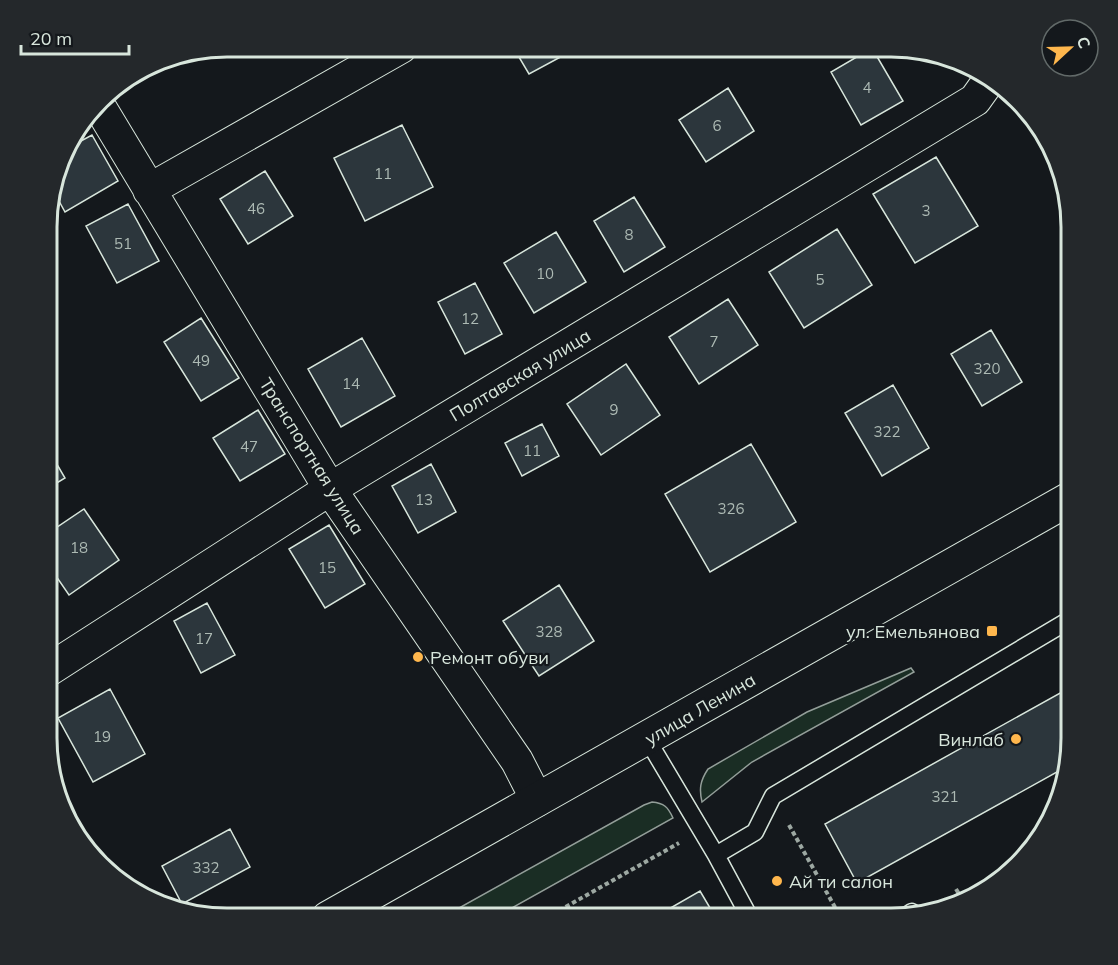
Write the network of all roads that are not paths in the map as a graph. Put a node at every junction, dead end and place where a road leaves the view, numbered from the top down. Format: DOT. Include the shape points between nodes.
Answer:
graph roads {
  1 [pos="383,57"];
  2 [pos="985,86"];
  3 [pos="103,112"];
  4 [pos="149,190"];
  5 [pos="330,489"];
  6 [pos="1061,504"];
  7 [pos="1061,625"];
  8 [pos="57,663"];
  9 [pos="647,739"];
  10 [pos="537,800"];
  11 [pos="716,855"];
  12 [pos="346,908"];
  13 [pos="745,908"];
  1 -- 4 [label="street"];
  2 -- 5 [label="street, Полтавская улица" via="975,100"];
  3 -- 4 [label="street, Транспортная улица"];
  4 -- 5 [label="street, Транспортная улица"];
  5 -- 8 [label="street, Полтавская улица"];
  5 -- 10 [label="street, Транспортная улица" via="517,761"];
  6 -- 9 [label="main road, улица Ленина"];
  7 -- 11 [label="lane" via="773,796 755,832"];
  9 -- 10 [label="main road, улица Ленина"];
  9 -- 11 [label="lane"];
  10 -- 12 [label="main road, улица Ленина"];
  11 -- 13 [label="lane"];
}
